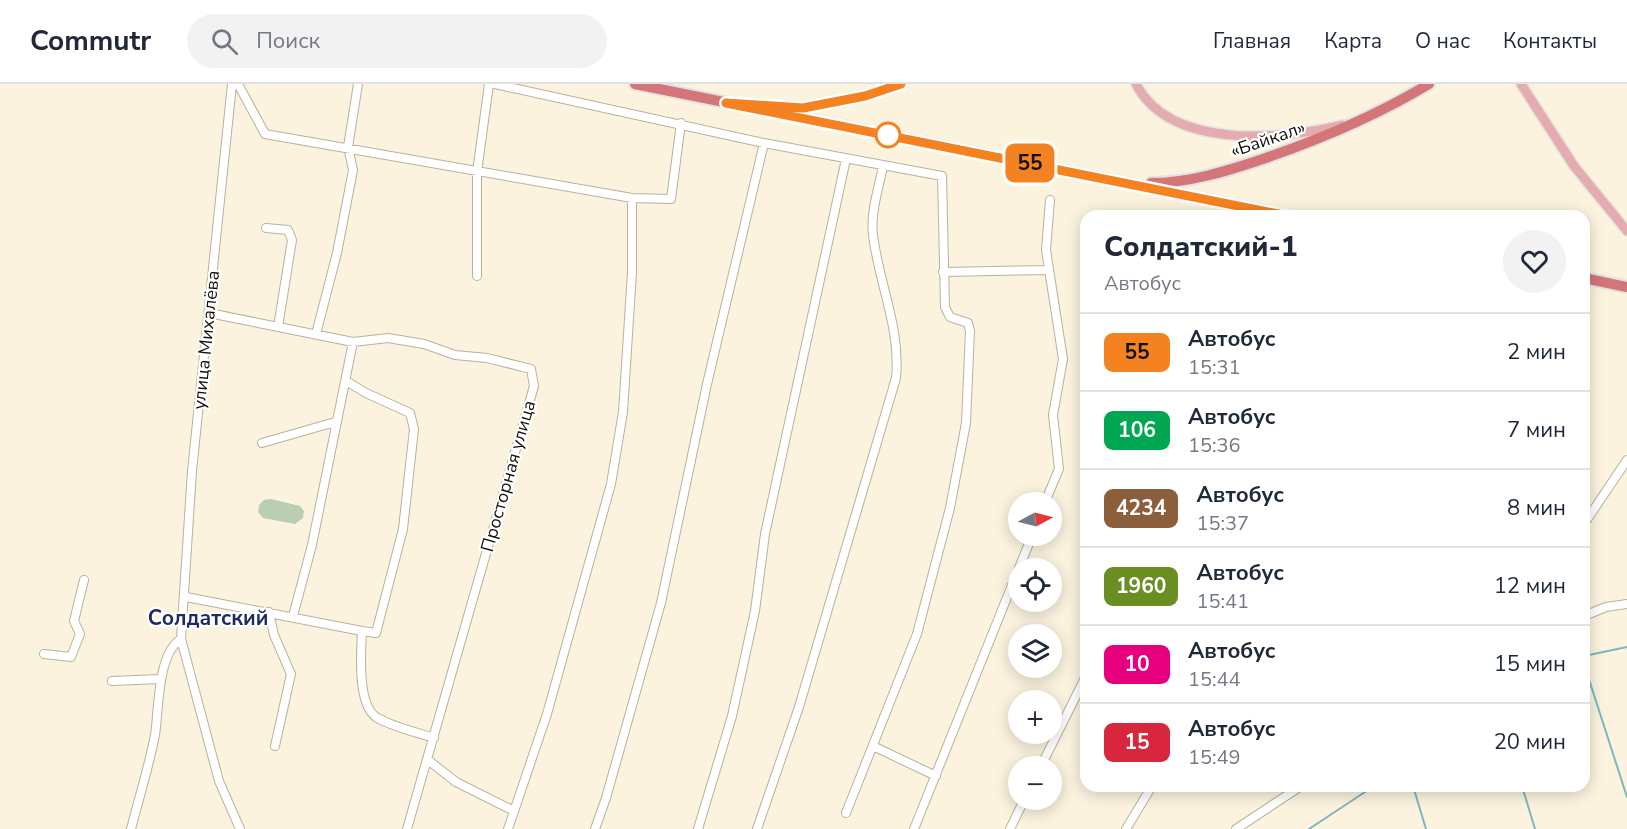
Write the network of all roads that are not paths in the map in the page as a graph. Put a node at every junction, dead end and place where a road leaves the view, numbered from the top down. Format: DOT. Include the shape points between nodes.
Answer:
graph roads {
  1 [pos="232,84"];
  2 [pos="238,84"];
  3 [pos="358,84"];
  4 [pos="489,84"];
  5 [pos="495,84"];
  6 [pos="635,84"];
  7 [pos="901,84"];
  8 [pos="1136,84"];
  9 [pos="1429,84"];
  10 [pos="1521,84"];
  11 [pos="726,103"];
  12 [pos="1368,118"];
  13 [pos="681,123"];
  14 [pos="764,143"];
  15 [pos="348,147"];
  16 [pos="846,159"];
  17 [pos="883,166"];
  18 [pos="477,172"];
  19 [pos="1106,178"];
  20 [pos="632,198"];
  21 [pos="1050,200"];
  22 [pos="1259,210"];
  23 [pos="267,228"];
  24 [pos="1627,231"];
  25 [pos="1048,270"];
  26 [pos="943,273"];
  27 [pos="477,276"];
  28 [pos="1590,279"];
  29 [pos="1627,287"];
  30 [pos="209,313"];
  31 [pos="278,327"];
  32 [pos="316,334"];
  33 [pos="353,342"];
  34 [pos="346,381"];
  35 [pos="335,422"];
  36 [pos="262,443"];
  37 [pos="1627,460"];
  38 [pos="1050,492"];
  39 [pos="1590,515"];
  40 [pos="84,580"];
  41 [pos="1008,596"];
  42 [pos="186,597"];
  43 [pos="1627,604"];
  44 [pos="269,612"];
  45 [pos="1590,614"];
  46 [pos="293,616"];
  47 [pos="362,631"];
  48 [pos="181,639"];
  49 [pos="44,654"];
  50 [pos="160,679"];
  51 [pos="112,681"];
  52 [pos="1080,688"];
  53 [pos="434,738"];
  54 [pos="275,746"];
  55 [pos="875,747"];
  56 [pos="1046,756"];
  57 [pos="428,760"];
  58 [pos="936,776"];
  59 [pos="1148,792"];
  60 [pos="1292,792"];
  61 [pos="512,810"];
  62 [pos="1019,810"];
  63 [pos="846,813"];
  64 [pos="131,829"];
  65 [pos="240,829"];
  66 [pos="407,829"];
  67 [pos="508,829"];
  68 [pos="595,829"];
  69 [pos="698,829"];
  70 [pos="757,829"];
  71 [pos="914,829"];
  72 [pos="1010,829"];
  73 [pos="1126,829"];
  74 [pos="1236,829"];
  1 -- 30 [label="street, улица Михалёва"];
  2 -- 15 [label="street" via="265,134"];
  3 -- 15 [label="street"];
  4 -- 18 [label="street"];
  5 -- 13 [label="street"];
  6 -- 11 [label="highway"];
  7 -- 11 [label="main road" via="865,96 803,108"];
  8 -- 12 [label="main road" via="1150,104 1170,118 1214,133 1316,131"];
  9 -- 12 [label="highway, «Байкал»"];
  10 -- 24 [label="main road" via="1574,166"];
  11 -- 19 [label="highway"];
  12 -- 19 [label="highway, «Байкал»" via="1217,174 1159,183"];
  13 -- 14 [label="street"];
  13 -- 20 [label="street" via="671,199"];
  14 -- 16 [label="street"];
  14 -- 68 [label="street" via="661,603"];
  15 -- 18 [label="street"];
  15 -- 32 [label="street" via="353,170 338,253"];
  16 -- 17 [label="street"];
  16 -- 69 [label="street" via="765,534 755,611 732,717"];
  17 -- 26 [label="street" via="942,177"];
  17 -- 70 [label="street" via="872,234 895,334 896,378 799,708"];
  18 -- 20 [label="street"];
  18 -- 27 [label="street"];
  19 -- 22 [label="highway"];
  20 -- 61 [label="street" via="632,272 623,412 611,484 547,714"];
  21 -- 25 [label="street"];
  23 -- 31 [label="street" via="288,230 292,240"];
  25 -- 26 [label="street"];
  25 -- 38 [label="street" via="1063,359 1053,415 1059,469"];
  26 -- 55 [label="street" via="947,313 968,323 970,331 966,423 950,508 917,634"];
  28 -- 29 [label="highway"];
  30 -- 31 [label="street, Просторная улица"];
  30 -- 42 [label="street, улица Михалёва" via="192,471"];
  31 -- 32 [label="street, Просторная улица"];
  32 -- 33 [label="street, Просторная улица"];
  33 -- 34 [label="street"];
  33 -- 53 [label="street, Просторная улица" via="388,338 531,369 534,386"];
  34 -- 35 [label="street"];
  34 -- 47 [label="street" via="410,413 414,429 403,529 376,633"];
  35 -- 36 [label="street"];
  35 -- 46 [label="street" via="312,545"];
  37 -- 39 [label="street"];
  40 -- 49 [label="street" via="74,621 80,634 71,657"];
  41 -- 58 [label="street"];
  42 -- 44 [label="street"];
  42 -- 48 [label="street, улица Михалёва"];
  43 -- 45 [label="street"];
  44 -- 46 [label="street"];
  44 -- 54 [label="street" via="273,635 291,674"];
  46 -- 47 [label="street"];
  47 -- 53 [label="street" via="361,668 367,706 376,717"];
  48 -- 50 [label="street" via="175,643"];
  48 -- 65 [label="street" via="219,781"];
  50 -- 51 [label="street"];
  50 -- 64 [label="street" via="155,735"];
  52 -- 56 [label="street"];
  53 -- 57 [label="street, Просторная улица"];
  55 -- 58 [label="street"];
  55 -- 63 [label="street"];
  57 -- 61 [label="street" via="456,782"];
  57 -- 66 [label="street, Просторная улица"];
  58 -- 71 [label="street"];
  59 -- 73 [label="street"];
  60 -- 74 [label="street"];
  61 -- 67 [label="street"];
  62 -- 72 [label="street"];
}
